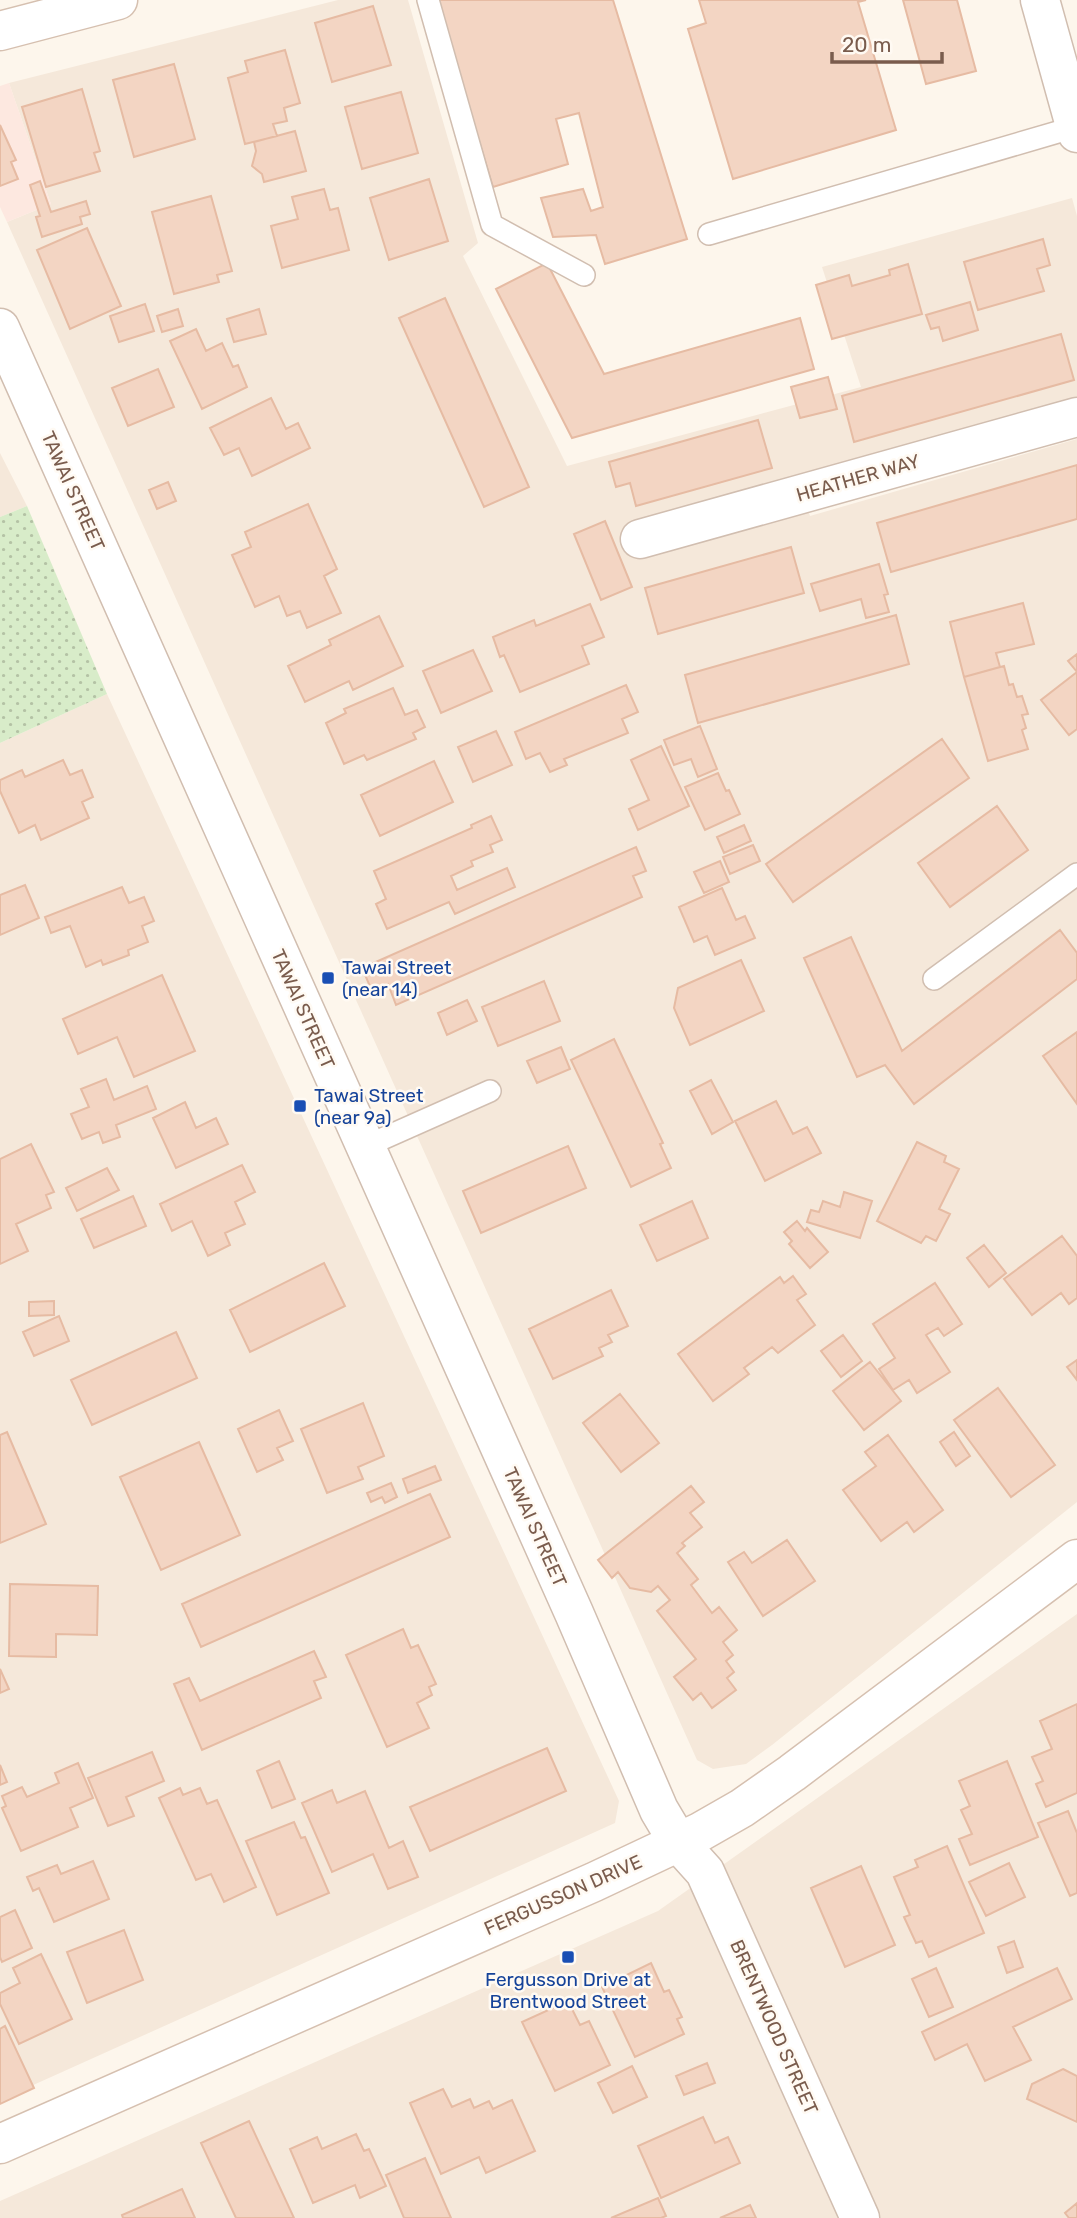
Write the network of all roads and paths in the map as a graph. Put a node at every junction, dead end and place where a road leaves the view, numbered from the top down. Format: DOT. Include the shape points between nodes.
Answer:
graph roads {
  1 [pos="118,0"];
  2 [pos="428,0"];
  3 [pos="1040,0"];
  4 [pos="0,32"];
  5 [pos="1076,130"];
  6 [pos="709,234"];
  7 [pos="584,275"];
  8 [pos="0,328"];
  9 [pos="1077,417"];
  10 [pos="640,539"];
  11 [pos="1077,874"];
  12 [pos="934,979"];
  13 [pos="490,1091"];
  14 [pos="364,1147"];
  15 [pos="1077,1559"];
  16 [pos="678,1842"];
  17 [pos="0,2144"];
  18 [pos="860,2218"];
  1 -- 4 [label="street"];
  2 -- 7 [label="lane" via="492,225"];
  3 -- 5 [label="street"];
  5 -- 6 [label="lane"];
  8 -- 14 [label="street, TAWAI STREET"];
  9 -- 10 [label="street, HEATHER WAY"];
  11 -- 12 [label="lane"];
  13 -- 14 [label="lane"];
  14 -- 16 [label="street, TAWAI STREET" via="654,1801"];
  15 -- 16 [label="street, FERGUSSON DRIVE" via="765,1793"];
  16 -- 17 [label="street, FERGUSSON DRIVE"];
  16 -- 18 [label="street, BRENTWOOD STREET" via="705,1872"];
}
